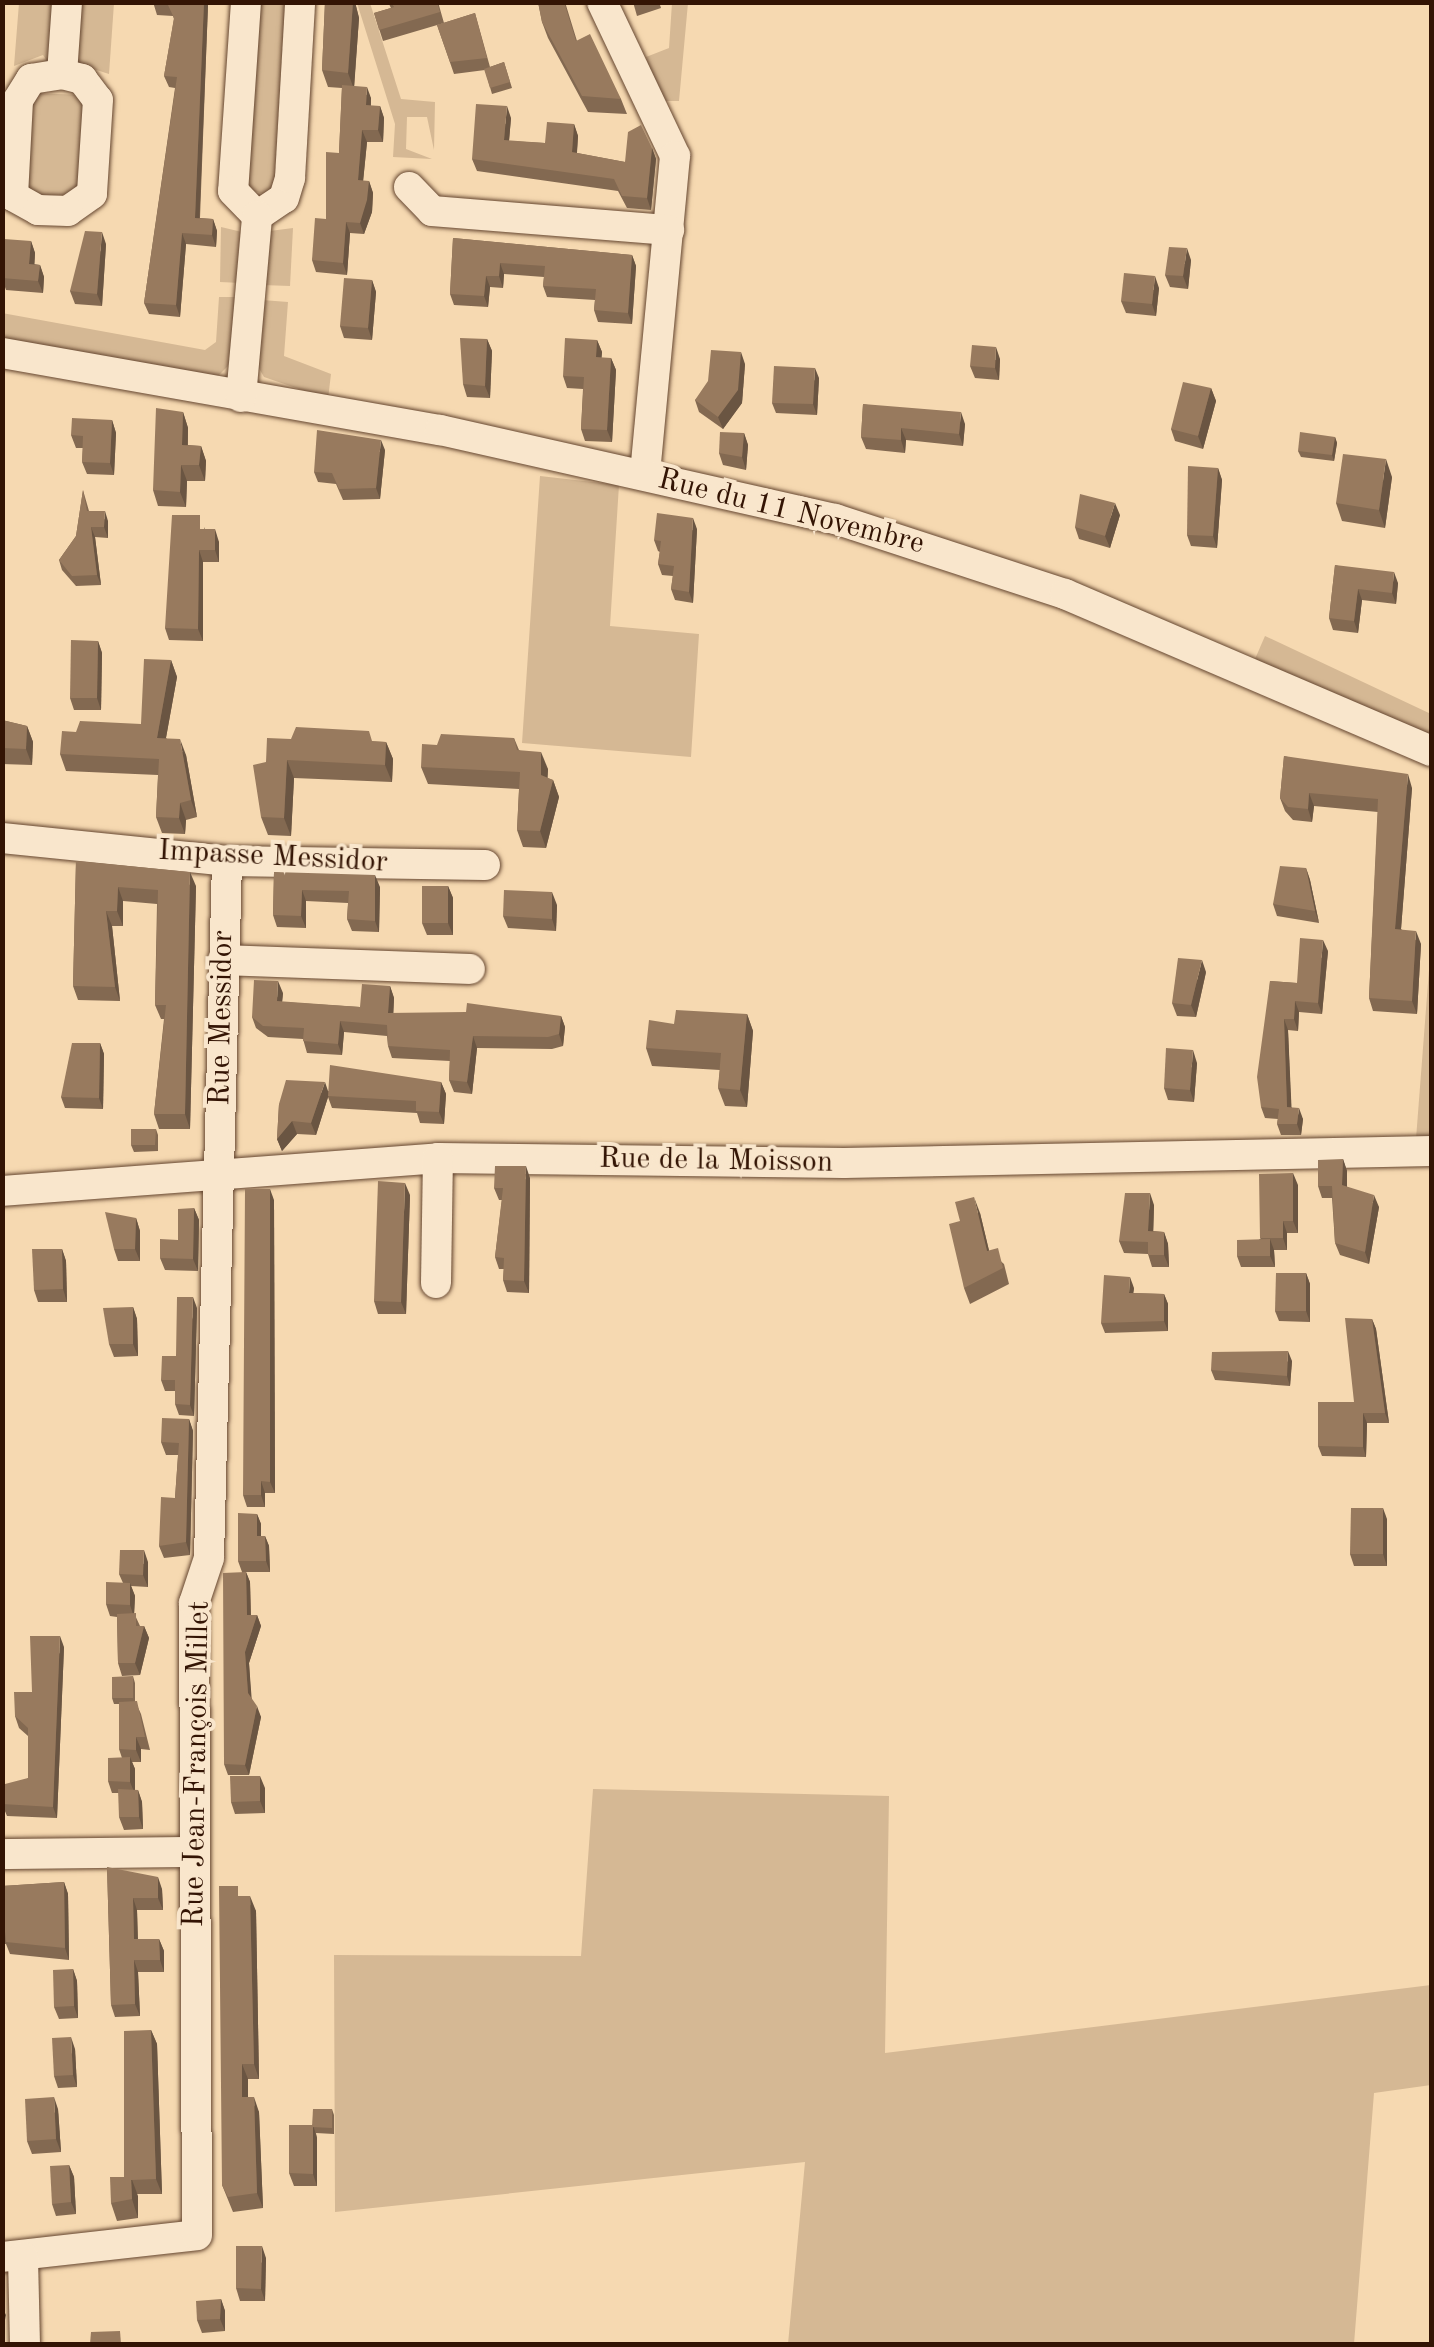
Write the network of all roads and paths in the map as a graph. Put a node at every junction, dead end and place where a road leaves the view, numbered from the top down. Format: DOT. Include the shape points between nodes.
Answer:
graph roads {
  1 [pos="67,2"];
  2 [pos="246,2"];
  3 [pos="300,2"];
  4 [pos="602,2"];
  5 [pos="62,74"];
  6 [pos="409,187"];
  7 [pos="258,216"];
  8 [pos="669,230"];
  9 [pos="2,353"];
  10 [pos="241,397"];
  11 [pos="644,475"];
  12 [pos="1432,751"];
  13 [pos="2,838"];
  14 [pos="227,861"];
  15 [pos="485,865"];
  16 [pos="223,960"];
  17 [pos="470,969"];
  18 [pos="1432,1151"];
  19 [pos="438,1158"];
  20 [pos="219,1174"];
  21 [pos="2,1191"];
  22 [pos="436,1283"];
  23 [pos="193,1852"];
  24 [pos="2,1854"];
  25 [pos="12,2257"];
  26 [pos="25,2344"];
  1 -- 5 [label="street"];
  2 -- 7 [label="street" via="234,191"];
  3 -- 7 [label="street" via="290,178 284,198"];
  4 -- 8 [label="street" via="674,156"];
  5 -- 5 [label="street" via="82,79 98,100 92,194 68,211 38,210 13,196 18,100 31,79"];
  6 -- 8 [label="street" via="432,211"];
  7 -- 10 [label="street"];
  8 -- 11 [label="street"];
  9 -- 10 [label="street, Rue du 11 Novembre"];
  10 -- 11 [label="street, Rue du 11 Novembre"];
  11 -- 12 [label="street, Rue du 11 Novembre" via="988,565"];
  13 -- 14 [label="street, Impasse Messidor"];
  14 -- 15 [label="street, Impasse Messidor"];
  14 -- 16 [label="street, Rue Messidor"];
  16 -- 17 [label="street"];
  16 -- 20 [label="street, Rue Messidor"];
  18 -- 19 [label="street, Rue de la Moisson" via="844,1163"];
  19 -- 20 [label="street, Rue de la Moisson"];
  19 -- 22 [label="street"];
  20 -- 21 [label="street, Rue de la Moisson"];
  20 -- 23 [label="street, Rue Jean-François Millet" via="209,1558 194,1604"];
  23 -- 24 [label="street"];
  23 -- 25 [label="street, Rue Jean-François Millet" via="197,2235"];
  25 -- 26 [label="street"];
}
